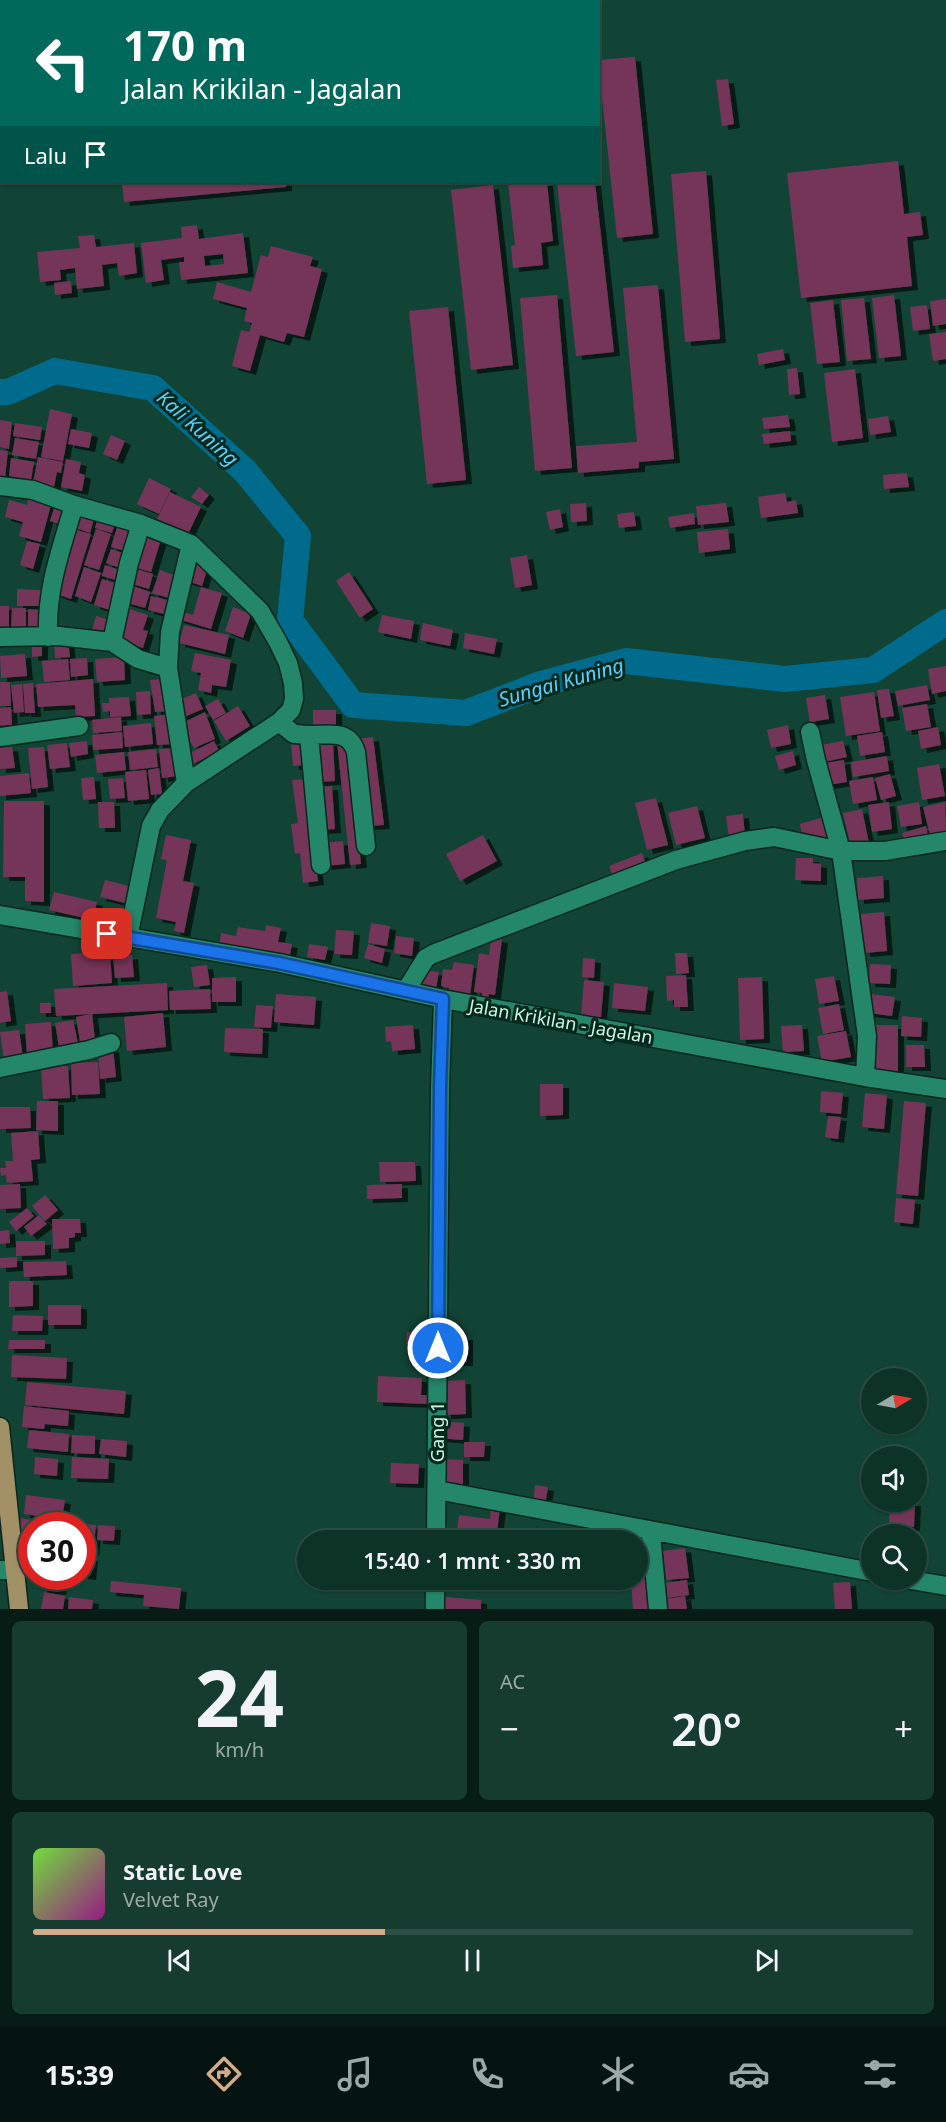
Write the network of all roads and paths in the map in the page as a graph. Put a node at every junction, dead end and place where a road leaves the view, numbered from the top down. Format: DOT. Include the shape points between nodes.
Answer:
graph roads {
  1 [pos="0,486"];
  2 [pos="74,505"];
  3 [pos="141,524"];
  4 [pos="191,544"];
  5 [pos="48,636"];
  6 [pos="0,637"];
  7 [pos="112,642"];
  8 [pos="168,668"];
  9 [pos="279,722"];
  10 [pos="79,726"];
  11 [pos="810,732"];
  12 [pos="309,735"];
  13 [pos="0,737"];
  14 [pos="186,783"];
  15 [pos="946,841"];
  16 [pos="366,846"];
  17 [pos="841,851"];
  18 [pos="321,865"];
  19 [pos="0,915"];
  20 [pos="128,938"];
  21 [pos="406,990"];
  22 [pos="443,999"];
  23 [pos="111,1043"];
  24 [pos="0,1068"];
  25 [pos="865,1077"];
  26 [pos="946,1089"];
  27 [pos="0,1427"];
  28 [pos="437,1490"];
  29 [pos="436,1530"];
  30 [pos="651,1534"];
  31 [pos="8,1570"];
  32 [pos="861,1570"];
  33 [pos="927,1583"];
  34 [pos="946,1586"];
  35 [pos="435,1590"];
  36 [pos="19,1609"];
  37 [pos="435,1609"];
  38 [pos="658,1609"];
  1 -- 2 [label="street" via="33,490"];
  2 -- 3 [label="street"];
  2 -- 5 [label="street" via="49,591"];
  3 -- 4 [label="street"];
  3 -- 7 [label="street"];
  4 -- 8 [label="street" via="170,632"];
  4 -- 9 [label="street" via="260,611 278,642 288,663 294,699 291,710"];
  5 -- 6 [label="street"];
  5 -- 7 [label="street"];
  7 -- 8 [label="street" via="138,659"];
  8 -- 14 [label="street"];
  9 -- 12 [label="street" via="294,734"];
  9 -- 14 [label="street"];
  10 -- 13 [label="street"];
  11 -- 17 [label="street"];
  12 -- 16 [label="street" via="343,736 353,742"];
  12 -- 18 [label="street"];
  14 -- 20 [label="street" via="160,810 151,826"];
  15 -- 17 [label="street" via="885,851"];
  17 -- 21 [label="street" via="774,837 676,860 433,954 420,965"];
  17 -- 25 [label="street" via="867,1036"];
  19 -- 20 [label="street, Jalan Krikilan - Jagalan"];
  20 -- 21 [label="street, Jalan Krikilan - Jagalan" via="279,963"];
  21 -- 22 [label="street, Jalan Krikilan - Jagalan"];
  22 -- 25 [label="street, Jalan Krikilan - Jagalan"];
  22 -- 28 [label="street, Gang 1"];
  23 -- 24 [label="street"];
  25 -- 26 [label="street, Jalan Krikilan - Jagalan"];
  27 -- 31 [label="main road"];
  28 -- 29 [label="street, Gang 1"];
  28 -- 32 [label="street"];
  30 -- 38 [label="street"];
  31 -- 36 [label="main road"];
  33 -- 34 [label="street"];
  35 -- 37 [label="street"];
}
